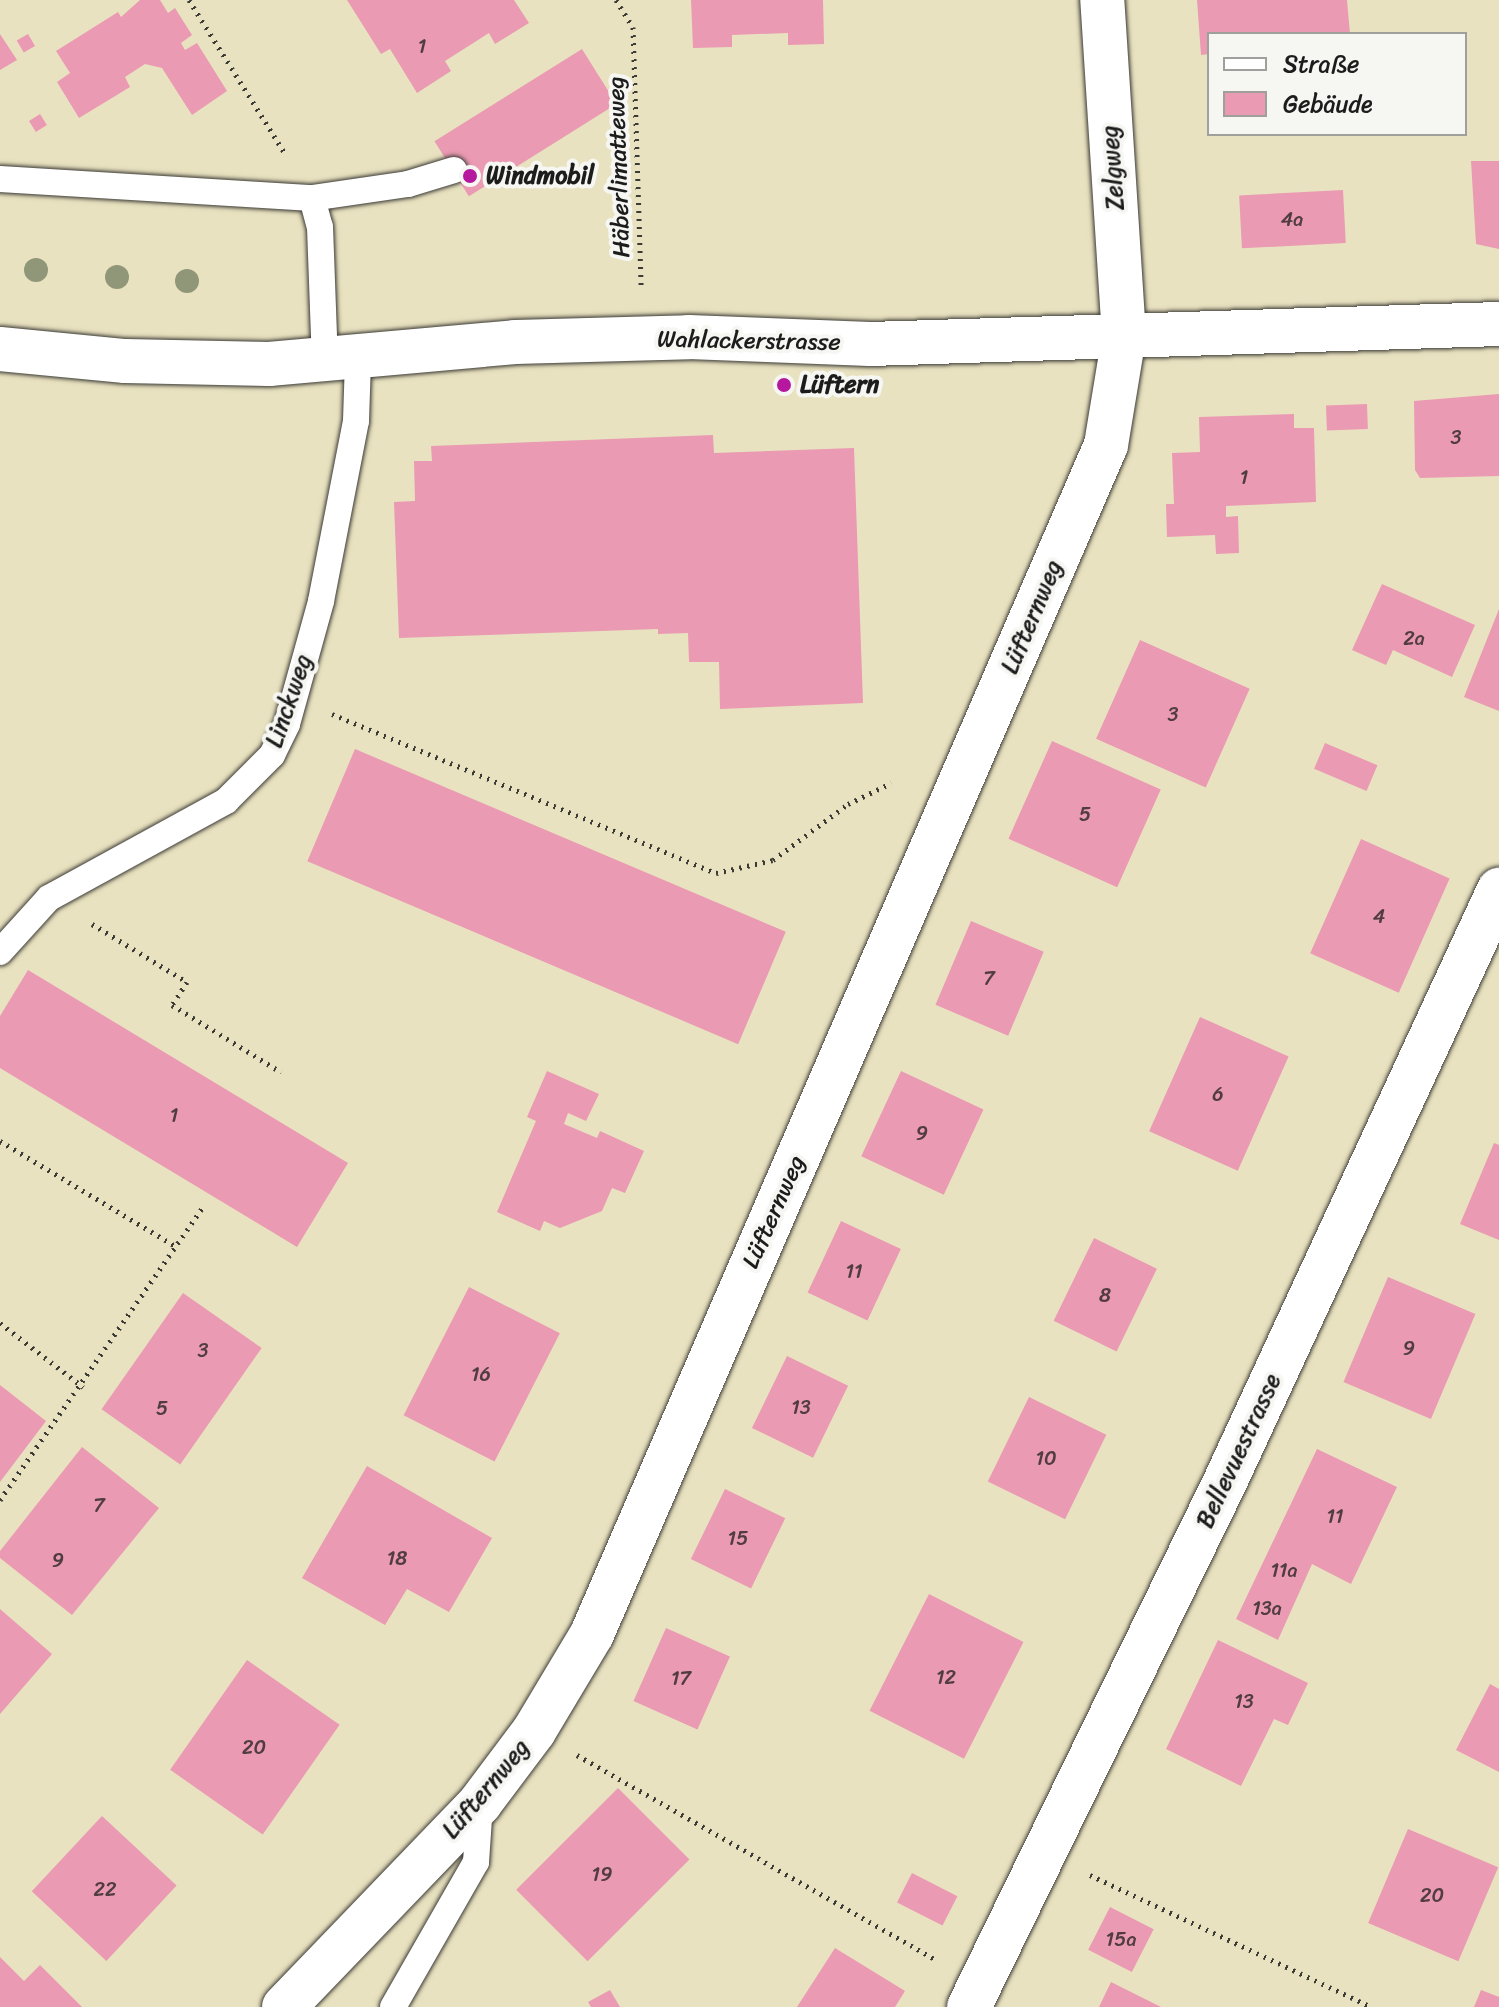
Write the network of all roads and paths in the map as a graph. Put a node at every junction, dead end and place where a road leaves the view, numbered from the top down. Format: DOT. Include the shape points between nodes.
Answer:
graph roads {
  1 [pos="189,0"];
  2 [pos="616,0"];
  3 [pos="1102,0"];
  4 [pos="454,170"];
  5 [pos="0,179"];
  6 [pos="312,198"];
  7 [pos="1499,324"];
  8 [pos="1124,336"];
  9 [pos="642,338"];
  10 [pos="0,349"];
  11 [pos="341,360"];
  12 [pos="294,698"];
  13 [pos="891,783"];
  14 [pos="1499,890"];
  15 [pos="49,898"];
  16 [pos="0,952"];
  17 [pos="281,1072"];
  18 [pos="0,1141"];
  19 [pos="203,1207"];
  20 [pos="177,1247"];
  21 [pos="0,1323"];
  22 [pos="83,1387"];
  23 [pos="0,1500"];
  24 [pos="534,1731"];
  25 [pos="480,1803"];
  26 [pos="1045,1854"];
  27 [pos="974,1996"];
  28 [pos="284,2007"];
  29 [pos="393,2007"];
  30 [pos="1372,2007"];
  1 -- 6 [label="path"];
  2 -- 9 [label="path, Häberlimatteweg" via="633,27"];
  3 -- 8 [label="street, Zelgweg"];
  4 -- 6 [label="lane" via="408,184"];
  5 -- 6 [label="lane"];
  6 -- 11 [label="lane, Linckweg"];
  7 -- 8 [label="street, Wahlackerstrasse"];
  8 -- 9 [label="street, Wahlackerstrasse" via="870,344"];
  8 -- 24 [label="street, Lüfternweg" via="1106,445 592,1634"];
  9 -- 11 [label="street, Wahlackerstrasse" via="472,345"];
  10 -- 11 [label="street, Wahlackerstrasse" via="125,361"];
  11 -- 12 [label="lane, Linckweg" via="353,436 321,601"];
  12 -- 13 [label="path" via="716,873 773,860 848,804"];
  12 -- 15 [label="lane, Linckweg" via="272,755 226,801"];
  14 -- 26 [label="street, Bellevuestrasse" via="1224,1484"];
  15 -- 16 [label="lane, Linckweg"];
  15 -- 17 [label="path" via="187,982 172,1005"];
  18 -- 20 [label="path"];
  19 -- 20 [label="path"];
  20 -- 22 [label="path"];
  21 -- 22 [label="path"];
  22 -- 23 [label="path"];
  24 -- 25 [label="street, Lüfternweg"];
  24 -- 27 [label="path"];
  25 -- 28 [label="street, Lüfternweg"];
  25 -- 29 [label="lane" via="476,1862"];
  26 -- 27 [label="street, Bellevuestrasse"];
  26 -- 30 [label="path"];
}
